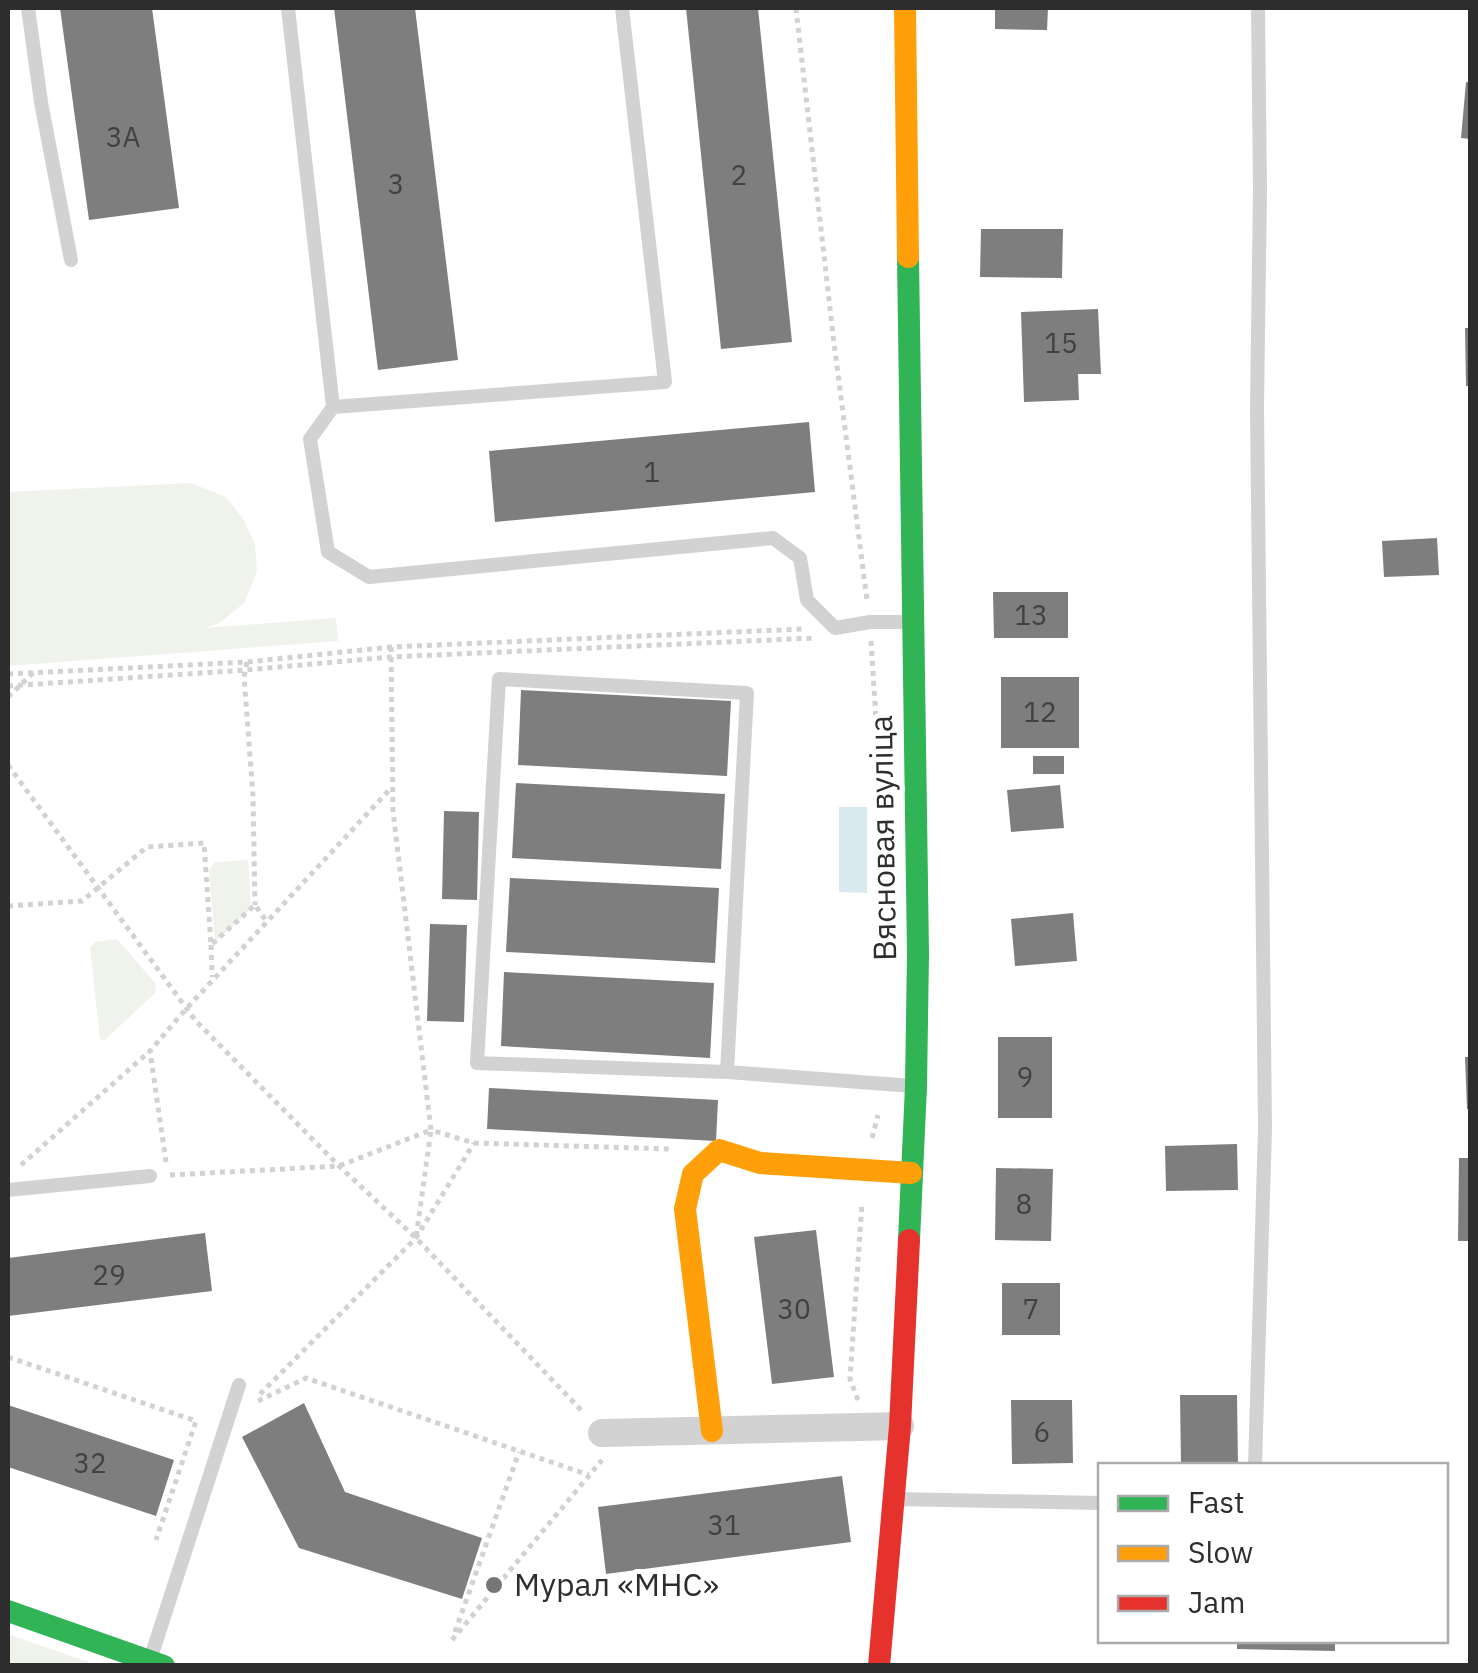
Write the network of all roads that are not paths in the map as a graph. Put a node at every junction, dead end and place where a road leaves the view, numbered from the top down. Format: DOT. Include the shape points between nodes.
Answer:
graph roads {
  1 [pos="28,8"];
  2 [pos="288,8"];
  3 [pos="622,8"];
  4 [pos="905,8"];
  5 [pos="1258,8"];
  6 [pos="70,260"];
  7 [pos="333,407"];
  8 [pos="912,622"];
  9 [pos="726,1072"];
  10 [pos="916,1086"];
  11 [pos="911,1173"];
  12 [pos="150,1176"];
  13 [pos="8,1190"];
  14 [pos="239,1385"];
  15 [pos="900,1426"];
  16 [pos="712,1430"];
  17 [pos="605,1443"];
  18 [pos="1254,1463"];
  19 [pos="896,1499"];
  20 [pos="1098,1503"];
  21 [pos="8,1610"];
  22 [pos="157,1663"];
  23 [pos="879,1666"];
  1 -- 6 [label="lane"];
  2 -- 7 [label="lane"];
  3 -- 7 [label="lane" via="664,382"];
  4 -- 8 [label="street, Вясновая вуліца"];
  5 -- 18 [label="lane" via="1265,1128"];
  7 -- 8 [label="lane" via="310,438 328,552 368,577 772,538 800,558 807,600 834,628"];
  8 -- 10 [label="street, Вясновая вуліца"];
  9 -- 9 [label="lane" via="477,1063 500,679 747,693"];
  9 -- 10 [label="lane"];
  10 -- 11 [label="street, Вясновая вуліца"];
  11 -- 15 [label="street, Вясновая вуліца"];
  11 -- 16 [label="street" via="760,1163 719,1150 693,1174 685,1208"];
  12 -- 13 [label="lane"];
  14 -- 22 [label="lane"];
  15 -- 16 [label="street"];
  15 -- 19 [label="street, Вясновая вуліца"];
  16 -- 17 [label="street"];
  19 -- 20 [label="lane"];
  19 -- 23 [label="street, Вясновая вуліца"];
  21 -- 22 [label="street"];
}
